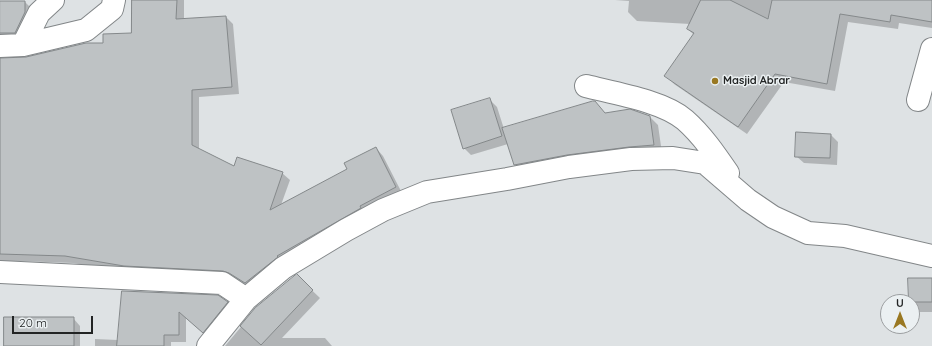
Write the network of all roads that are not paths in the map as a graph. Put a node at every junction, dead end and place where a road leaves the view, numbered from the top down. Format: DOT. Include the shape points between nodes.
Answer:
graph roads {
  1 [pos="53,0"];
  2 [pos="114,0"];
  3 [pos="23,45"];
  4 [pos="0,46"];
  5 [pos="932,49"];
  6 [pos="586,86"];
  7 [pos="918,100"];
  8 [pos="748,200"];
  9 [pos="932,256"];
  10 [pos="0,272"];
  11 [pos="246,298"];
  12 [pos="208,346"];
  1 -- 3 [label="street" via="39,13"];
  2 -- 3 [label="street" via="112,9 86,30"];
  3 -- 4 [label="street"];
  5 -- 7 [label="street"];
  6 -- 8 [label="street" via="658,104 684,119 712,149"];
  8 -- 9 [label="street" via="773,217 808,233 845,236"];
  8 -- 11 [label="street" via="705,163 673,158 631,159 569,167 427,192 383,210 346,230 283,268"];
  10 -- 11 [label="street" via="222,283"];
  11 -- 12 [label="street"];
}
